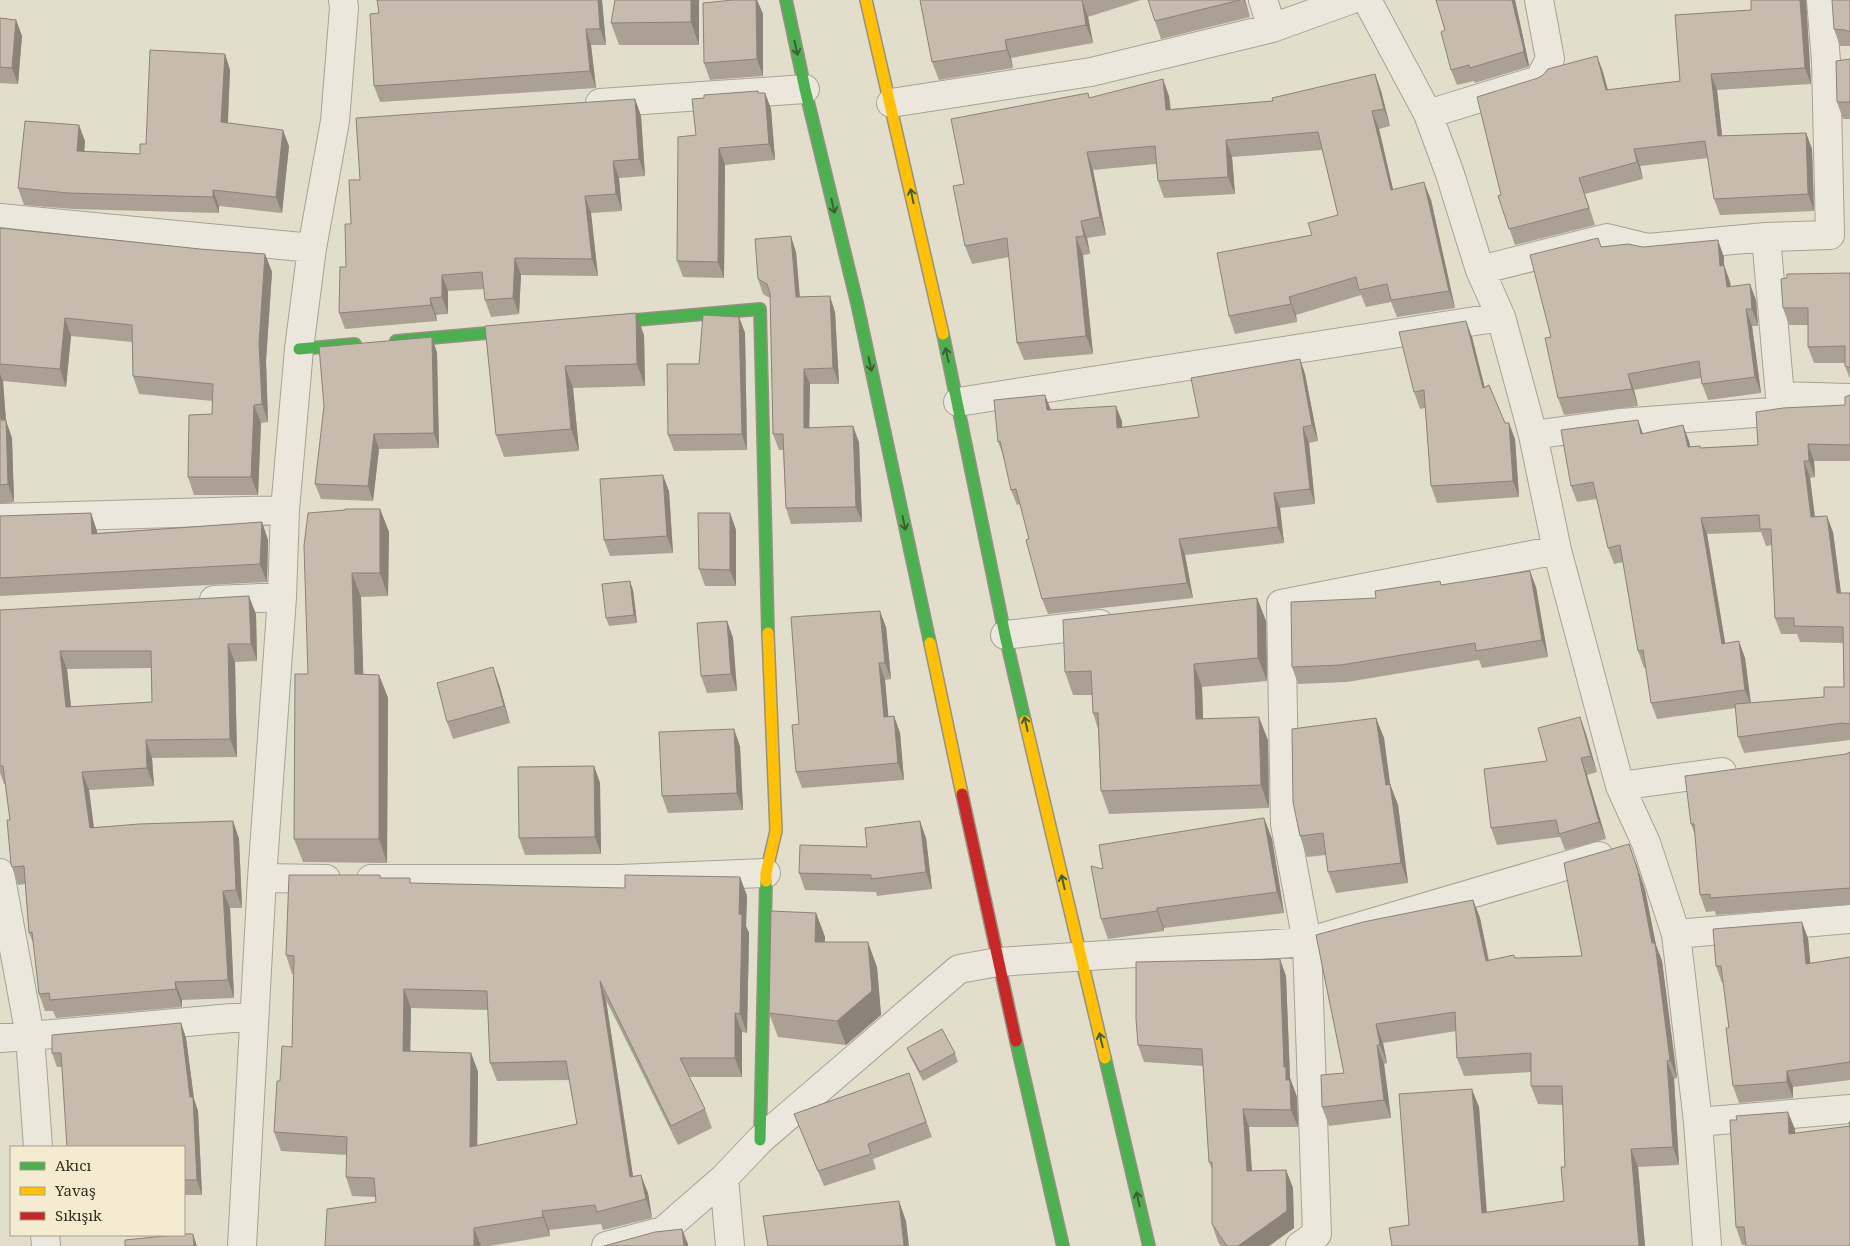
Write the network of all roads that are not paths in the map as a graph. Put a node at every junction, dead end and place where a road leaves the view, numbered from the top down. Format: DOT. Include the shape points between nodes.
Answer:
graph roads {
  1 [pos="343,0"];
  2 [pos="786,0"];
  3 [pos="866,0"];
  4 [pos="1263,0"];
  5 [pos="1350,0"];
  6 [pos="1367,0"];
  7 [pos="1539,0"];
  8 [pos="1821,0"];
  9 [pos="1272,28"];
  10 [pos="1838,61"];
  11 [pos="805,89"];
  12 [pos="891,102"];
  13 [pos="580,105"];
  14 [pos="1428,114"];
  15 [pos="364,119"];
  16 [pos="335,121"];
  17 [pos="0,218"];
  18 [pos="1766,238"];
  19 [pos="312,248"];
  20 [pos="1480,270"];
  21 [pos="1501,318"];
  22 [pos="593,323"];
  23 [pos="534,328"];
  24 [pos="388,341"];
  25 [pos="368,343"];
  26 [pos="300,349"];
  27 [pos="1780,396"];
  28 [pos="1850,398"];
  29 [pos="958,402"];
  30 [pos="1533,435"];
  31 [pos="285,510"];
  32 [pos="0,518"];
  33 [pos="1557,550"];
  34 [pos="282,597"];
  35 [pos="194,602"];
  36 [pos="1123,622"];
  37 [pos="1005,635"];
  38 [pos="1746,769"];
  39 [pos="1620,786"];
  40 [pos="1646,842"];
  41 [pos="0,873"];
  42 [pos="766,873"];
  43 [pos="262,878"];
  44 [pos="1850,919"];
  45 [pos="1676,934"];
  46 [pos="1306,942"];
  47 [pos="1081,956"];
  48 [pos="998,962"];
  49 [pos="254,1016"];
  50 [pos="30,1036"];
  51 [pos="0,1038"];
  52 [pos="1850,1109"];
  53 [pos="1698,1122"];
  54 [pos="760,1140"];
  55 [pos="38,1146"];
  56 [pos="724,1178"];
  57 [pos="242,1246"];
  58 [pos="606,1246"];
  59 [pos="730,1246"];
  60 [pos="1063,1246"];
  61 [pos="1149,1246"];
  62 [pos="1300,1246"];
  63 [pos="1707,1246"];
  1 -- 16 [label="street"];
  2 -- 11 [label="main road, one-way"];
  3 -- 12 [label="main road"];
  4 -- 9 [label="street"];
  5 -- 9 [label="street"];
  6 -- 14 [label="street"];
  7 -- 14 [label="street" via="1550,59 1539,80"];
  8 -- 10 [label="street"];
  9 -- 12 [label="street" via="1091,72"];
  10 -- 18 [label="street" via="1830,235"];
  11 -- 13 [label="street"];
  11 -- 48 [label="main road, one-way" via="857,303"];
  29 -- 12 [label="main road, one-way"];
  14 -- 20 [label="street"];
  15 -- 16 [label="street"];
  16 -- 19 [label="street"];
  17 -- 19 [label="street"];
  18 -- 20 [label="street" via="1648,248 1607,238"];
  18 -- 27 [label="street"];
  19 -- 26 [label="street"];
  20 -- 21 [label="street"];
  21 -- 29 [label="street"];
  21 -- 30 [label="street"];
  22 -- 42 [label="main road" via="760,309 776,831"];
  23 -- 24 [label="main road"];
  25 -- 26 [label="main road"];
  26 -- 31 [label="street"];
  27 -- 28 [label="street"];
  27 -- 30 [label="street" via="1782,411 1620,423"];
  29 -- 37 [label="main road"];
  30 -- 33 [label="street"];
  31 -- 32 [label="street"];
  31 -- 34 [label="street"];
  33 -- 39 [label="street"];
  33 -- 46 [label="street" via="1271,605 1285,824"];
  34 -- 35 [label="street"];
  34 -- 43 [label="street"];
  36 -- 37 [label="street"];
  47 -- 37 [label="main road, one-way"];
  38 -- 39 [label="street"];
  39 -- 40 [label="street"];
  40 -- 45 [label="street"];
  40 -- 46 [label="street"];
  41 -- 50 [label="street"];
  42 -- 43 [label="street" via="620,879"];
  42 -- 54 [label="main road"];
  43 -- 49 [label="street"];
  44 -- 45 [label="street"];
  45 -- 53 [label="street"];
  46 -- 47 [label="street"];
  46 -- 62 [label="street" via="1317,1234"];
  47 -- 48 [label="street"];
  61 -- 47 [label="main road, one-way"];
  48 -- 54 [label="street" via="959,969"];
  48 -- 60 [label="main road"];
  49 -- 50 [label="street"];
  49 -- 57 [label="street"];
  50 -- 51 [label="street"];
  50 -- 55 [label="street"];
  52 -- 53 [label="street"];
  53 -- 63 [label="street"];
  54 -- 56 [label="street"];
  56 -- 58 [label="street" via="663,1230"];
  56 -- 59 [label="street"];
}
